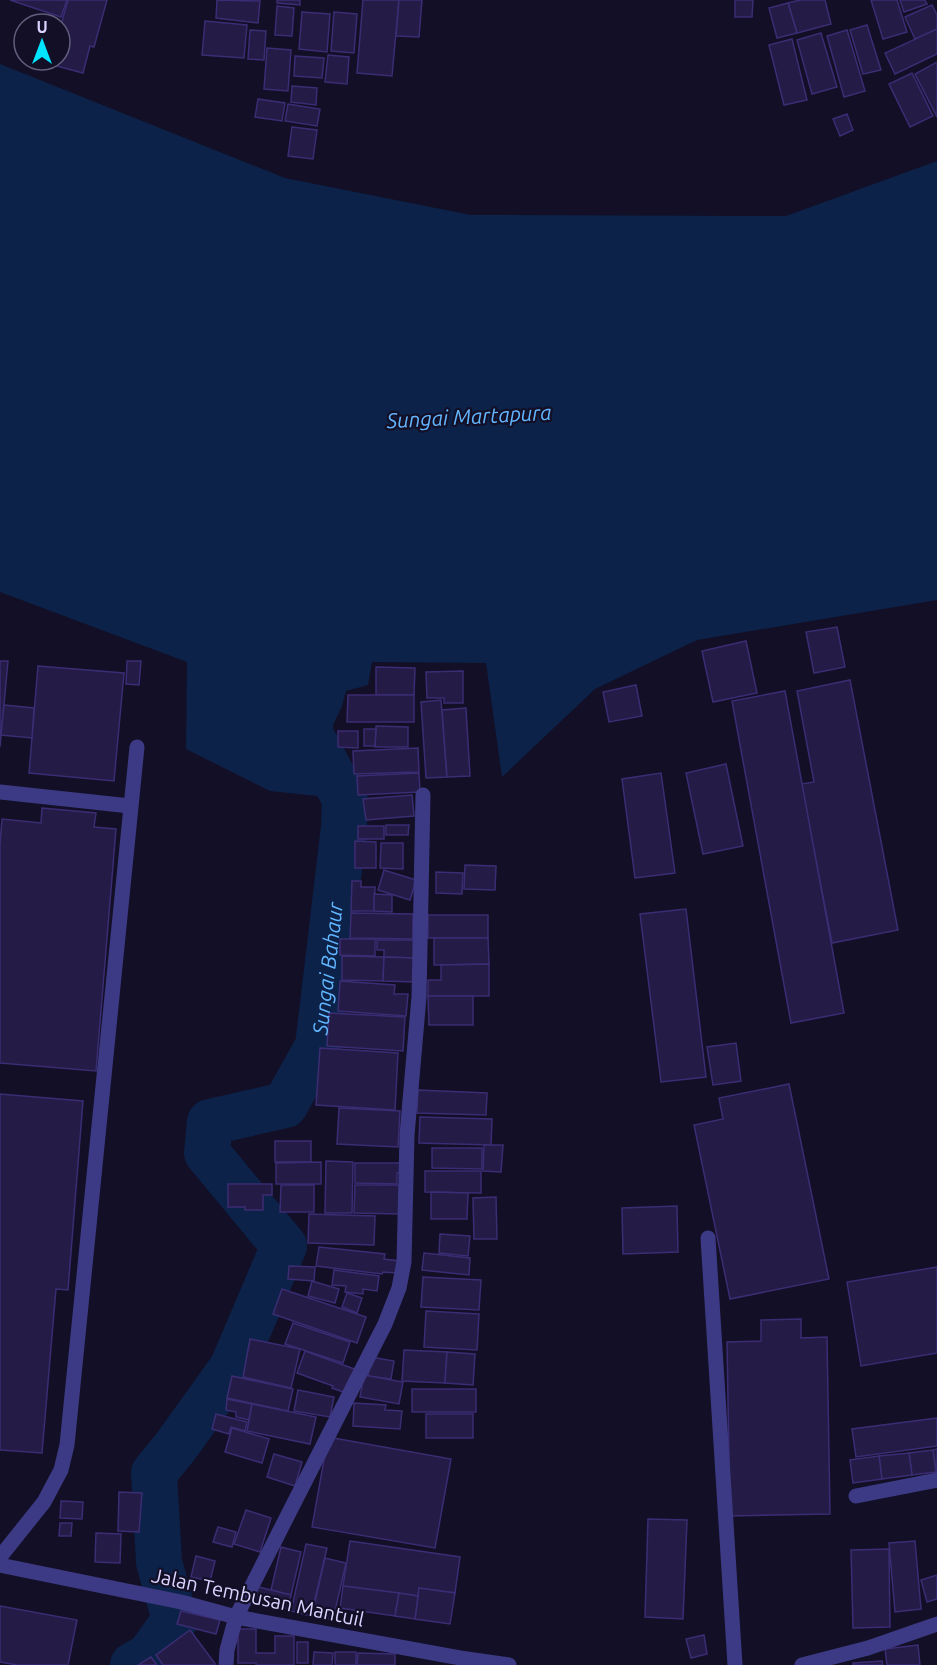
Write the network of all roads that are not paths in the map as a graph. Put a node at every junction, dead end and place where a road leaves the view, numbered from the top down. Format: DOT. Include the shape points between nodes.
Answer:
graph roads {
  1 [pos="137,747"];
  2 [pos="0,792"];
  3 [pos="423,795"];
  4 [pos="130,806"];
  5 [pos="708,1238"];
  6 [pos="937,1480"];
  7 [pos="856,1496"];
  8 [pos="0,1557"];
  9 [pos="0,1565"];
  10 [pos="236,1617"];
  11 [pos="937,1624"];
  12 [pos="460,1662"];
  13 [pos="226,1665"];
  14 [pos="509,1665"];
  15 [pos="735,1665"];
  16 [pos="802,1665"];
  1 -- 4 [label="street"];
  2 -- 4 [label="street"];
  3 -- 10 [label="street" via="419,997 407,1135 404,1262 399,1288 385,1324"];
  4 -- 8 [label="street" via="68,1445 61,1470 44,1502"];
  5 -- 15 [label="street"];
  6 -- 7 [label="street"];
  9 -- 10 [label="street, Jalan Tembusan Mantuil"];
  10 -- 12 [label="street, Jalan Tembusan Mantuil"];
  10 -- 13 [label="street"];
  11 -- 16 [label="street"];
  12 -- 14 [label="street, Jalan Tembusan Mantuil"];
}
